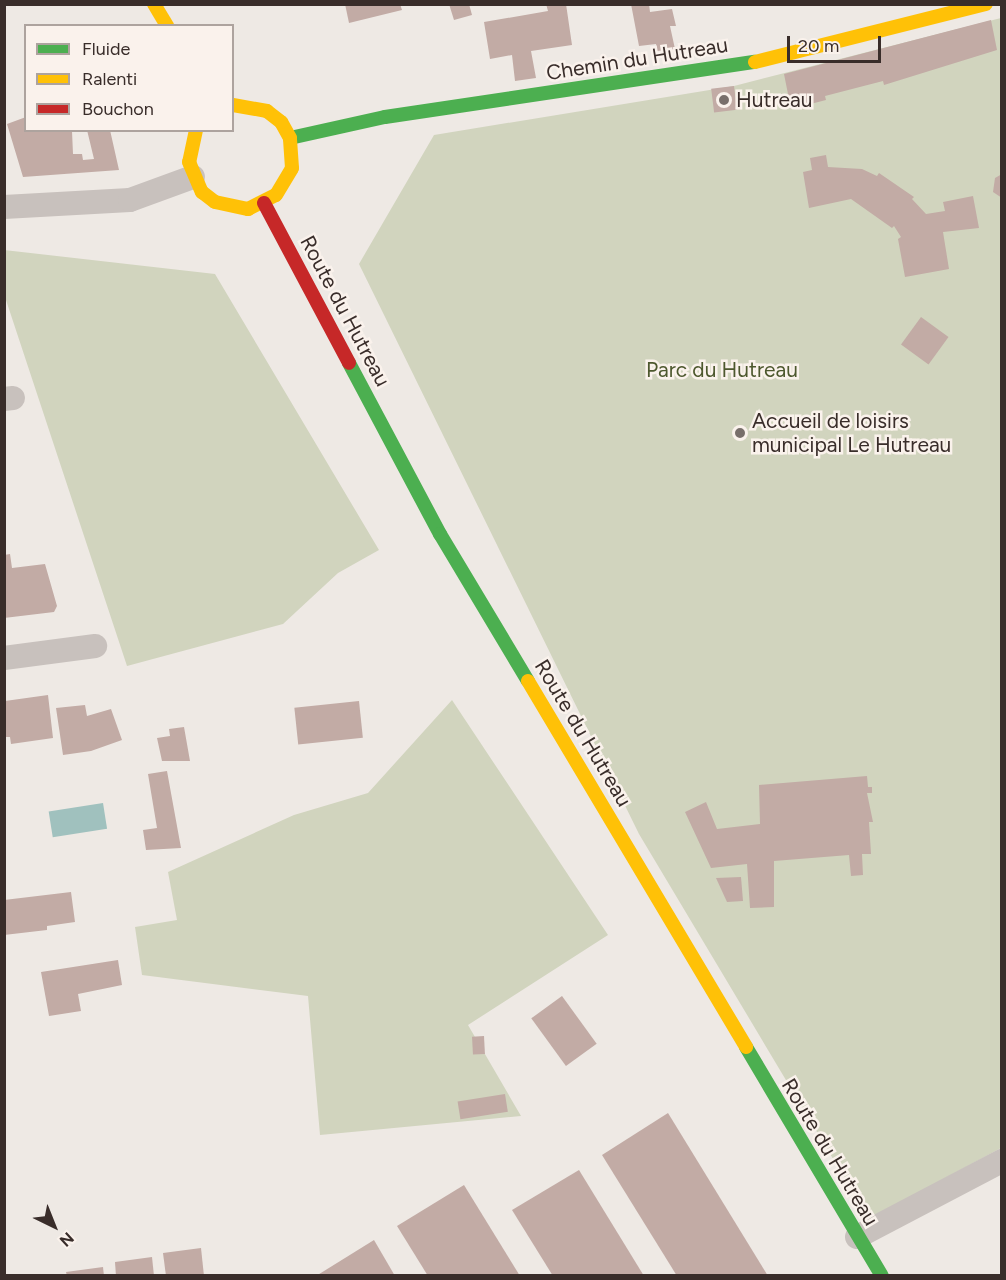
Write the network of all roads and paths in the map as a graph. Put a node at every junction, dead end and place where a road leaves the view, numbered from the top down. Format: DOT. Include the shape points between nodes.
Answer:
graph roads {
  1 [pos="154,4"];
  2 [pos="986,4"];
  3 [pos="165,24"];
  4 [pos="234,105"];
  5 [pos="195,132"];
  6 [pos="290,138"];
  7 [pos="193,177"];
  8 [pos="264,204"];
  9 [pos="4,207"];
  10 [pos="95,646"];
  11 [pos="4,658"];
  12 [pos="1002,1161"];
  13 [pos="857,1237"];
  14 [pos="882,1275"];
  1 -- 3 [label="street"];
  2 -- 6 [label="street, Chemin du Hutreau" via="763,61 385,117"];
  4 -- 6 [label="street" via="267,111"];
  5 -- 7 [label="street" via="189,147"];
  6 -- 8 [label="street" via="292,168 281,189"];
  7 -- 8 [label="street" via="202,192 231,208"];
  7 -- 9 [label="street" via="130,200"];
  8 -- 13 [label="street, Route du Hutreau" via="440,534"];
  10 -- 11 [label="street"];
  12 -- 13 [label="street"];
  13 -- 14 [label="street, Route du Hutreau"];
}
